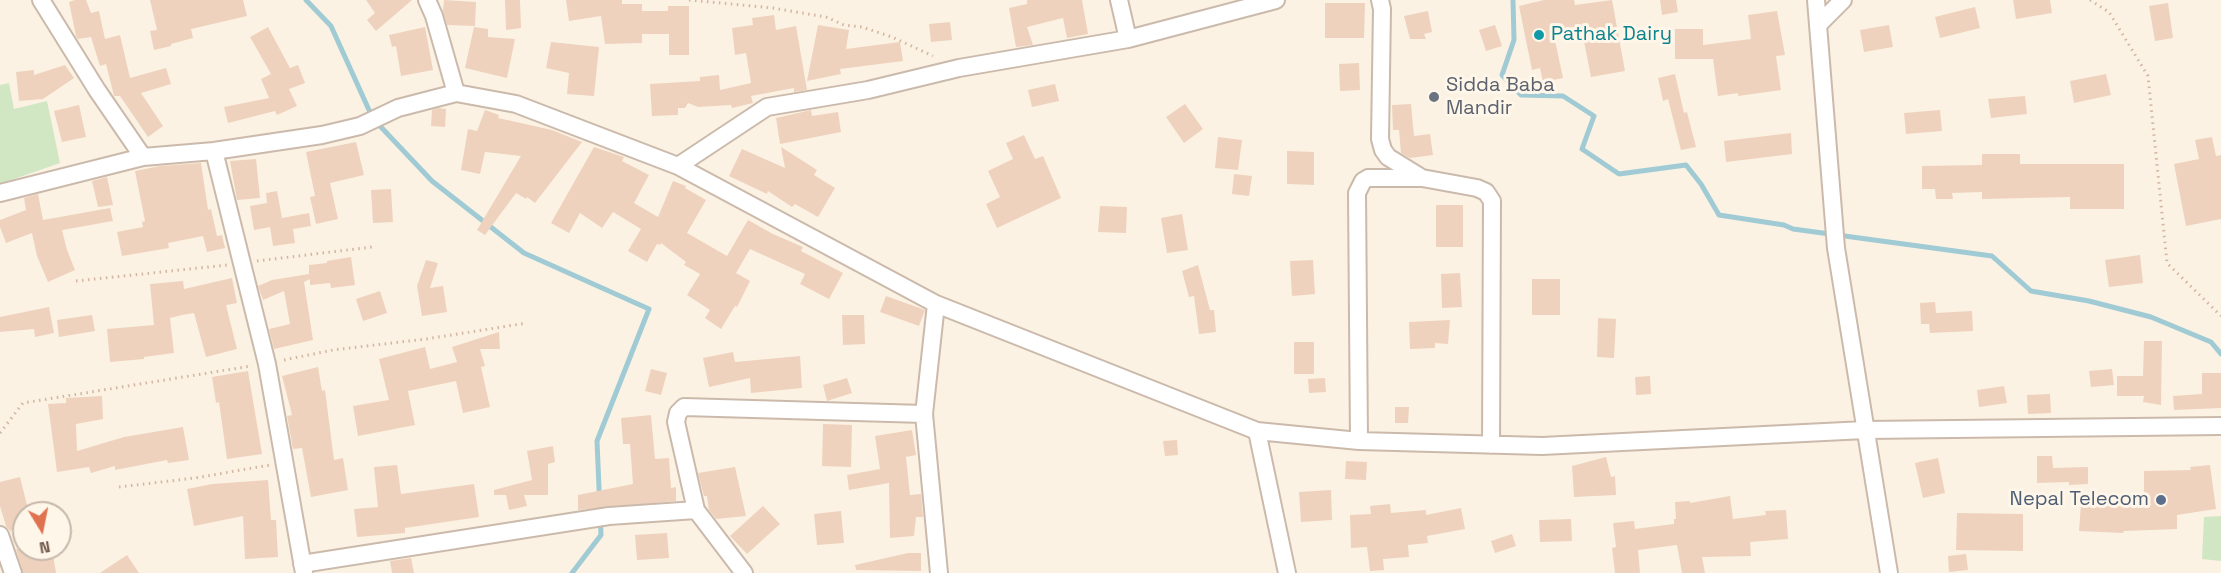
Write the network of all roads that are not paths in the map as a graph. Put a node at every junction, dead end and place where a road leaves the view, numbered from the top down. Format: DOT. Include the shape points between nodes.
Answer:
graph roads {
  1 [pos="41,0"];
  2 [pos="428,0"];
  3 [pos="1119,0"];
  4 [pos="1276,0"];
  5 [pos="1380,0"];
  6 [pos="1816,0"];
  7 [pos="1843,0"];
  8 [pos="1818,25"];
  9 [pos="1128,39"];
  10 [pos="456,93"];
  11 [pos="214,151"];
  12 [pos="143,157"];
  13 [pos="678,166"];
  14 [pos="1422,178"];
  15 [pos="0,193"];
  16 [pos="936,304"];
  17 [pos="924,414"];
  18 [pos="2221,426"];
  19 [pos="1865,430"];
  20 [pos="1257,431"];
  21 [pos="1359,441"];
  22 [pos="1491,445"];
  23 [pos="696,510"];
  24 [pos="0,535"];
  25 [pos="303,568"];
  26 [pos="13,573"];
  27 [pos="744,573"];
  28 [pos="939,573"];
  29 [pos="1287,573"];
  30 [pos="1889,573"];
  1 -- 12 [label="street"];
  2 -- 10 [label="street"];
  3 -- 9 [label="street"];
  4 -- 9 [label="street"];
  5 -- 14 [label="street" via="1381,145 1388,157"];
  6 -- 8 [label="street"];
  7 -- 8 [label="street"];
  8 -- 19 [label="street" via="1836,248"];
  9 -- 13 [label="street" via="766,107"];
  10 -- 11 [label="street" via="398,108 360,126"];
  10 -- 13 [label="street" via="516,104"];
  11 -- 12 [label="street"];
  11 -- 25 [label="street" via="267,364"];
  12 -- 15 [label="street"];
  13 -- 16 [label="street"];
  14 -- 21 [label="street" via="1368,178 1357,193"];
  14 -- 22 [label="street" via="1477,188 1492,201"];
  16 -- 17 [label="street"];
  16 -- 20 [label="street"];
  17 -- 23 [label="street" via="684,407 676,422"];
  17 -- 28 [label="street"];
  18 -- 19 [label="street"];
  19 -- 22 [label="street" via="1542,446"];
  19 -- 30 [label="street"];
  20 -- 21 [label="street"];
  20 -- 29 [label="street"];
  21 -- 22 [label="street"];
  23 -- 25 [label="street" via="609,516"];
  23 -- 27 [label="street"];
  24 -- 26 [label="street"];
}
